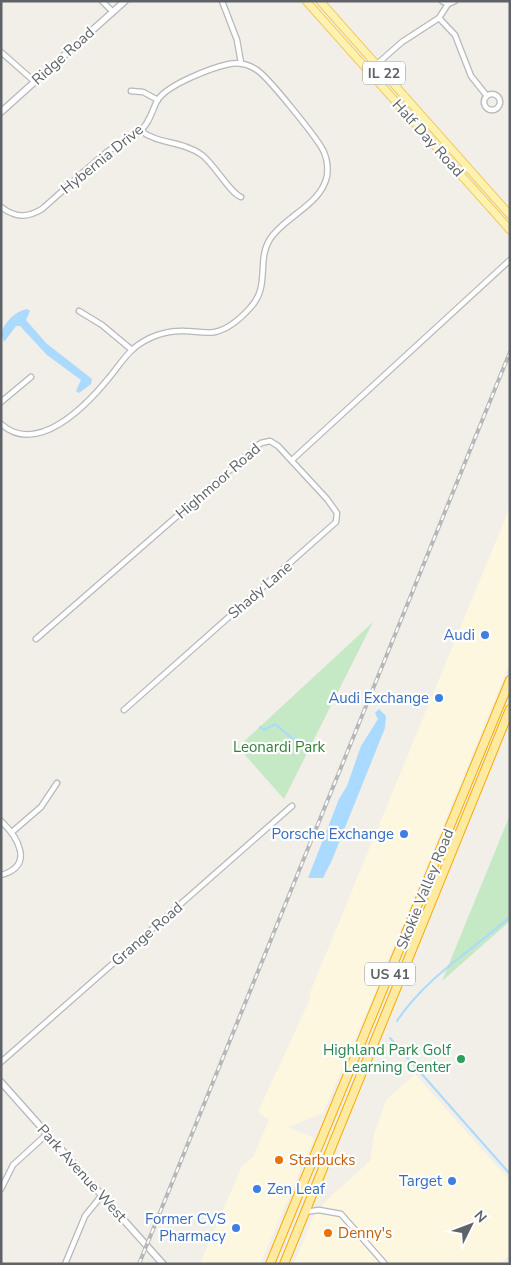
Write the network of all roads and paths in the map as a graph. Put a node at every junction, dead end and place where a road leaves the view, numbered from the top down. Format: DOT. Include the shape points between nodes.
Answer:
graph roads {
  1 [pos="102,1"];
  2 [pos="125,1"];
  3 [pos="222,1"];
  4 [pos="306,1"];
  5 [pos="320,1"];
  6 [pos="442,1"];
  7 [pos="455,1"];
  8 [pos="448,4"];
  9 [pos="113,12"];
  10 [pos="439,18"];
  11 [pos="1,52"];
  12 [pos="241,63"];
  13 [pos="376,65"];
  14 [pos="368,72"];
  15 [pos="35,82"];
  16 [pos="131,91"];
  17 [pos="487,96"];
  18 [pos="158,100"];
  19 [pos="1,112"];
  20 [pos="141,131"];
  21 [pos="241,197"];
  22 [pos="1,207"];
  23 [pos="510,215"];
  24 [pos="510,230"];
  25 [pos="510,260"];
  26 [pos="79,311"];
  27 [pos="132,350"];
  28 [pos="31,377"];
  29 [pos="1,402"];
  30 [pos="1,424"];
  31 [pos="292,460"];
  32 [pos="36,639"];
  33 [pos="510,680"];
  34 [pos="510,709"];
  35 [pos="124,710"];
  36 [pos="57,783"];
  37 [pos="292,806"];
  38 [pos="1,821"];
  39 [pos="12,832"];
  40 [pos="1,875"];
  41 [pos="1,1062"];
  42 [pos="1,1082"];
  43 [pos="46,1134"];
  44 [pos="1,1189"];
  45 [pos="102,1195"];
  46 [pos="305,1212"];
  47 [pos="65,1264"];
  48 [pos="162,1264"];
  49 [pos="270,1264"];
  50 [pos="284,1264"];
  51 [pos="385,1264"];
  1 -- 9 [label="street"];
  2 -- 9 [label="street, Ridge Road"];
  3 -- 12 [label="street" via="237,40"];
  4 -- 14 [label="main road, Half Day Road / IL 22"];
  5 -- 13 [label="main road, Half Day Road / IL 22"];
  6 -- 8 [label="street"];
  7 -- 8 [label="street"];
  8 -- 10 [label="street"];
  9 -- 15 [label="street, Ridge Road"];
  10 -- 13 [label="street" via="402,42"];
  10 -- 17 [label="street" via="454,35 471,76"];
  11 -- 15 [label="street"];
  12 -- 18 [label="street, Hybernia Drive" via="224,65 172,87"];
  12 -- 27 [label="street" via="256,69 324,152 327,172 321,190 268,242 260,292 250,308 234,323 216,332 171,331 152,337"];
  13 -- 14 [label="street"];
  13 -- 23 [label="main road, Half Day Road / IL 22"];
  14 -- 24 [label="main road, Half Day Road / IL 22"];
  15 -- 19 [label="street, Ridge Road"];
  16 -- 18 [label="street" via="144,92"];
  18 -- 20 [label="street, Hybernia Drive"];
  20 -- 21 [label="street" via="150,138 179,143 200,153"];
  20 -- 22 [label="street, Hybernia Drive" via="105,154 34,214 19,216"];
  25 -- 31 [label="street"];
  26 -- 27 [label="street"];
  27 -- 30 [label="street" via="100,388 48,432 25,435"];
  28 -- 29 [label="street"];
  31 -- 32 [label="street, Highmoor Road" via="270,441 261,443"];
  31 -- 35 [label="street, Shady Lane" via="337,512 336,522"];
  33 -- 49 [label="highway, Skokie Valley Road / US 41"];
  34 -- 46 [label="highway, Skokie Valley Road / US 41"];
  36 -- 39 [label="street" via="41,807"];
  37 -- 41 [label="street, Grange Road"];
  38 -- 39 [label="street"];
  39 -- 40 [label="street" via="20,846 20,859 14,869"];
  42 -- 43 [label="street, Park Avenue West"];
  43 -- 44 [label="street" via="13,1165"];
  43 -- 45 [label="street, Park Avenue West"];
  45 -- 47 [label="street" via="84,1216"];
  45 -- 48 [label="street, Park Avenue West"];
  46 -- 50 [label="highway, Skokie Valley Road / US 41"];
  46 -- 51 [label="street" via="319,1210 341,1214"];
}
